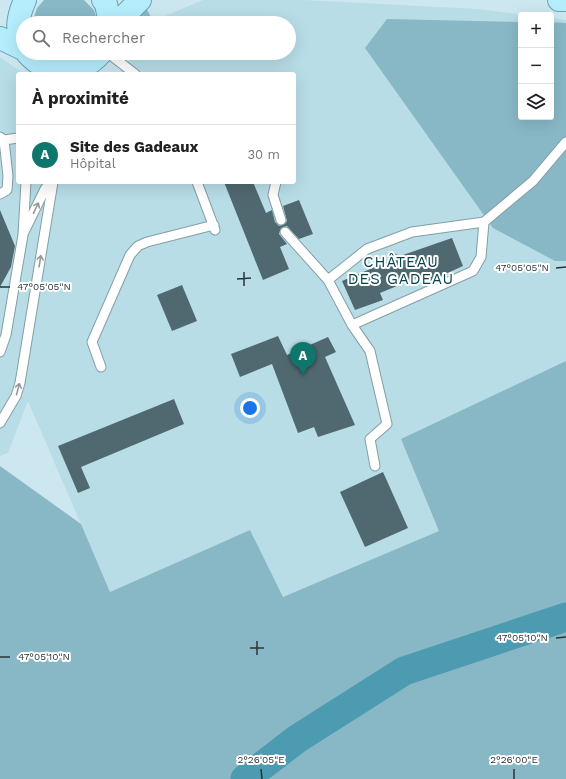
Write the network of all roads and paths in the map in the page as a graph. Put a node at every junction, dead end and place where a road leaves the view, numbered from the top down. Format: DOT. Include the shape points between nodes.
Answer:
graph roads {
  1 [pos="25,0"];
  2 [pos="103,0"];
  3 [pos="140,0"];
  4 [pos="559,0"];
  5 [pos="566,0"];
  6 [pos="19,16"];
  7 [pos="109,16"];
  8 [pos="124,16"];
  9 [pos="0,38"];
  10 [pos="16,45"];
  11 [pos="34,60"];
  12 [pos="93,60"];
  13 [pos="117,60"];
  14 [pos="45,70"];
  15 [pos="81,71"];
  16 [pos="132,72"];
  17 [pos="16,138"];
  18 [pos="1,139"];
  19 [pos="566,142"];
  20 [pos="26,184"];
  21 [pos="49,184"];
  22 [pos="51,184"];
  23 [pos="198,184"];
  24 [pos="276,184"];
  25 [pos="0,194"];
  26 [pos="280,220"];
  27 [pos="484,222"];
  28 [pos="285,232"];
  29 [pos="23,235"];
  30 [pos="328,280"];
  31 [pos="352,325"];
  32 [pos="0,352"];
  33 [pos="101,367"];
  34 [pos="0,423"];
  35 [pos="376,466"];
  1 -- 6 [label="main road"];
  2 -- 7 [label="main road"];
  3 -- 8 [label="main road"];
  4 -- 5 [label="main road"];
  9 -- 10 [label="main road"];
  11 -- 14 [label="main road"];
  12 -- 15 [label="main road"];
  13 -- 16 [label="lane"];
  14 -- 15 [label="main road"];
  17 -- 18 [label="lane"];
  18 -- 25 [label="lane" via="8,176 7,190"];
  19 -- 27 [label="lane" via="533,181"];
  20 -- 29 [label="lane"];
  29 -- 21 [label="lane, one-way"];
  34 -- 22 [label="lane, one-way" via="16,396 20,383"];
  23 -- 33 [label="lane" via="215,228 147,242 138,246 130,255 92,342"];
  24 -- 26 [label="lane" via="273,195"];
  27 -- 30 [label="lane" via="412,232 367,249"];
  27 -- 31 [label="lane" via="481,257 473,271"];
  28 -- 30 [label="lane"];
  29 -- 32 [label="lane" via="6,335"];
  30 -- 31 [label="lane"];
  31 -- 35 [label="lane" via="370,351 387,424 370,438"];
}
